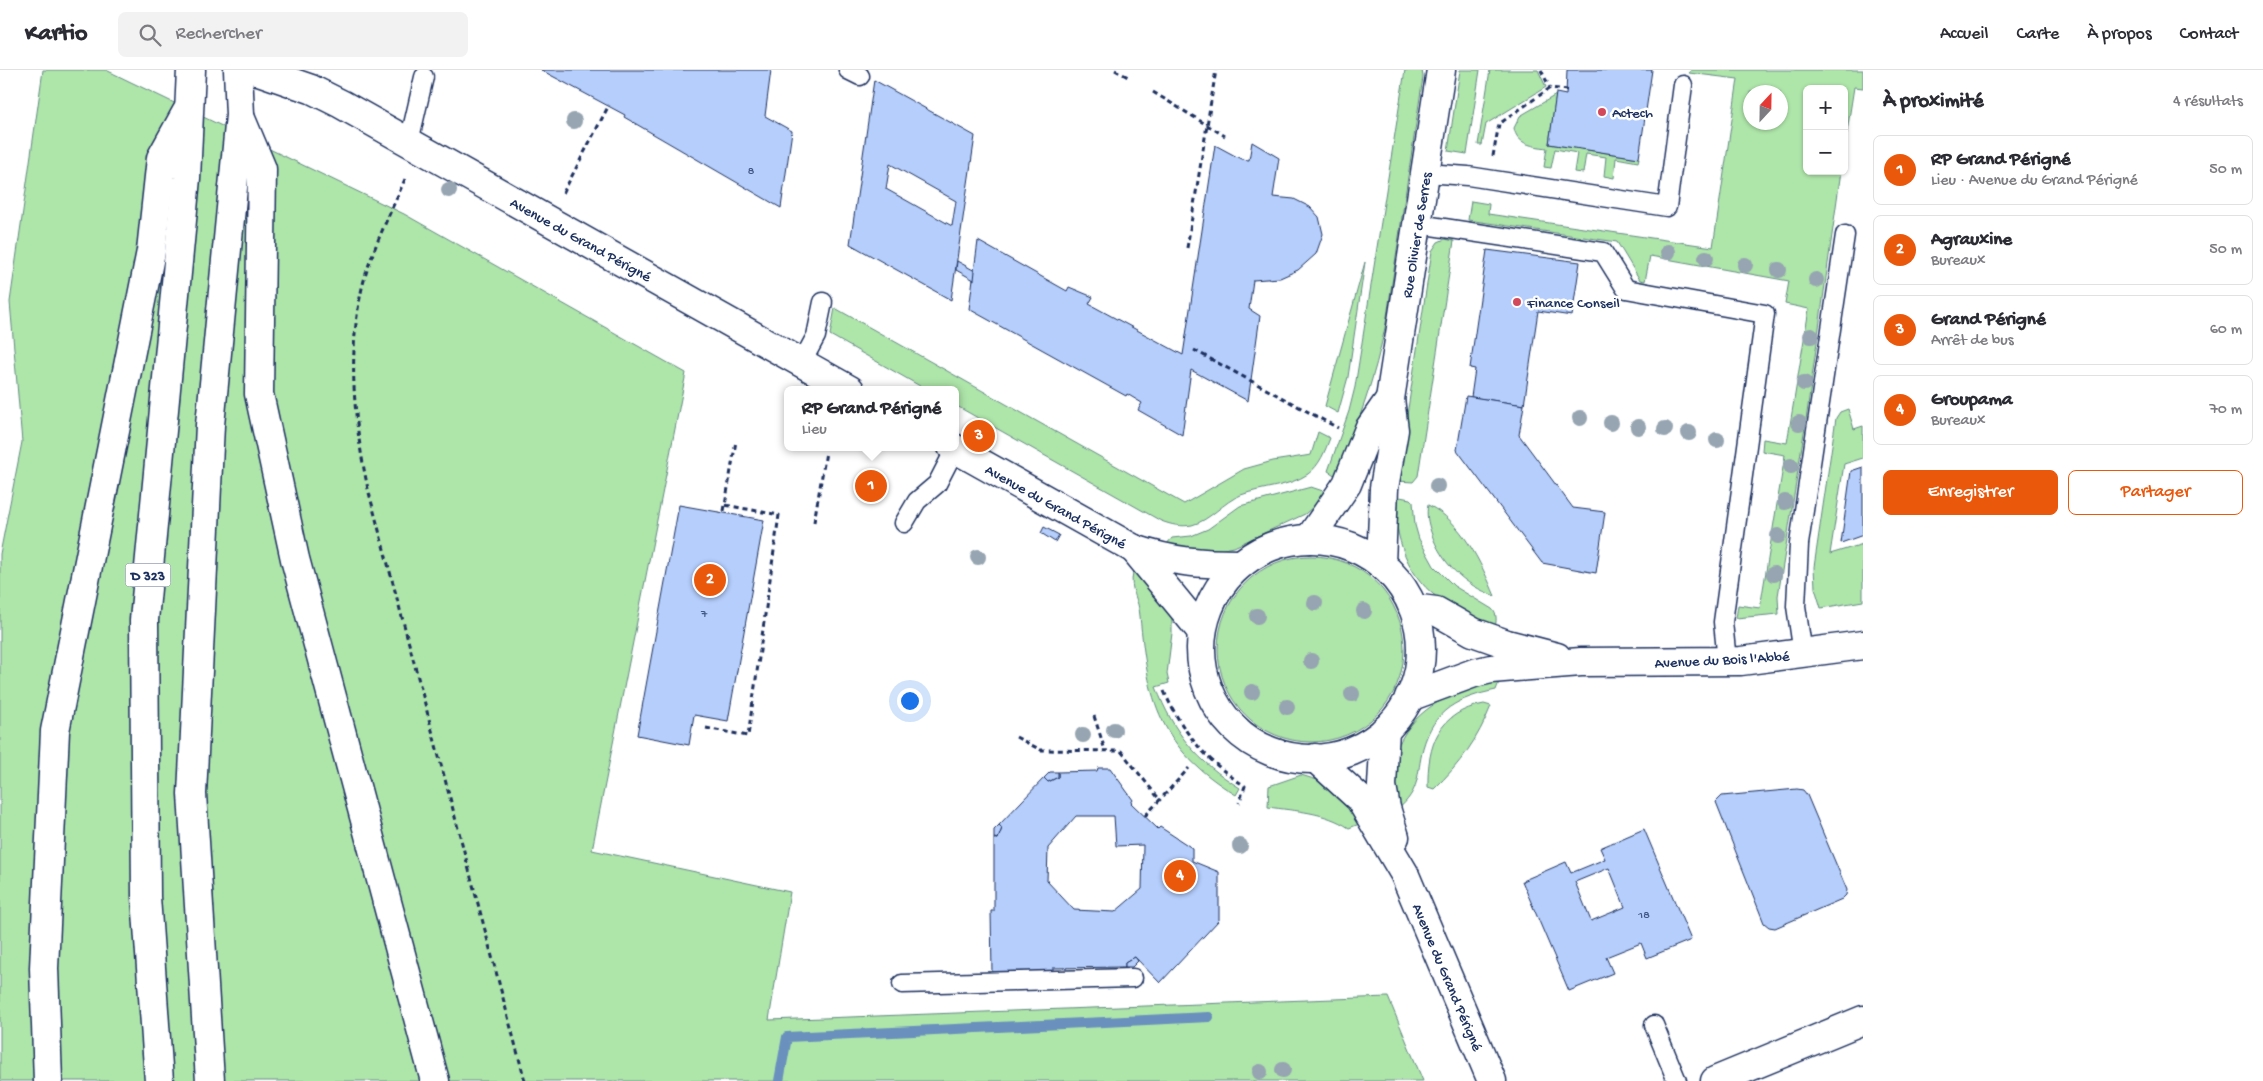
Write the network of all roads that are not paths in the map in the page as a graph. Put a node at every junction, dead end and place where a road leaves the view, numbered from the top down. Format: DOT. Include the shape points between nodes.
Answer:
graph roads {
  1 [pos="191,70"];
  2 [pos="238,70"];
  3 [pos="256,70"];
  4 [pos="288,70"];
  5 [pos="1441,70"];
  6 [pos="424,77"];
  7 [pos="1683,85"];
  8 [pos="311,89"];
  9 [pos="191,105"];
  10 [pos="240,115"];
  11 [pos="409,142"];
  12 [pos="1426,173"];
  13 [pos="1418,224"];
  14 [pos="1845,235"];
  15 [pos="823,302"];
  16 [pos="802,362"];
  17 [pos="843,386"];
  18 [pos="1390,399"];
  19 [pos="953,451"];
  20 [pos="959,451"];
  21 [pos="904,523"];
  22 [pos="1309,539"];
  23 [pos="1134,549"];
  24 [pos="1241,564"];
  25 [pos="1380,564"];
  26 [pos="1413,608"];
  27 [pos="1202,632"];
  28 [pos="1863,645"];
  29 [pos="1803,654"];
  30 [pos="1727,661"];
  31 [pos="1581,662"];
  32 [pos="1409,697"];
  33 [pos="1385,730"];
  34 [pos="1315,758"];
  35 [pos="1404,873"];
  36 [pos="1133,978"];
  37 [pos="902,984"];
  38 [pos="1863,1020"];
  39 [pos="1654,1025"];
  40 [pos="48,1081"];
  41 [pos="159,1081"];
  42 [pos="210,1081"];
  43 [pos="436,1081"];
  44 [pos="1492,1081"];
  45 [pos="1677,1081"];
  46 [pos="1715,1081"];
  1 -- 9 [label="main road, D 323"];
  2 -- 10 [label="main road"];
  3 -- 8 [label="main road, Avenue du Grand Périgné"];
  4 -- 8 [label="main road, Avenue du Grand Périgné"];
  5 -- 12 [label="main road, Rue Olivier de Serres"];
  6 -- 11 [label="lane"];
  7 -- 12 [label="lane" via="1667,207 1489,179"];
  8 -- 11 [label="main road, Avenue du Grand Périgné"];
  9 -- 40 [label="main road" via="161,158 151,251 55,731 44,968"];
  9 -- 41 [label="main road, D 323" via="144,620 146,897"];
  10 -- 42 [label="main road" via="210,425 192,794"];
  10 -- 43 [label="main road" via="262,169 259,394 295,559"];
  11 -- 16 [label="main road, Avenue du Grand Périgné"];
  12 -- 13 [label="main road, Rue Olivier de Serres"];
  13 -- 18 [label="main road, Rue Olivier de Serres"];
  13 -- 30 [label="lane" via="1603,252 1626,289 1765,314 1723,622"];
  14 -- 29 [label="lane" via="1799,544 1796,606"];
  15 -- 16 [label="lane" via="816,336"];
  16 -- 17 [label="main road, Avenue du Grand Périgné"];
  18 -- 22 [label="main road, Rue Olivier de Serres" via="1369,430 1347,484"];
  18 -- 25 [label="main road, Rue Olivier de Serres" via="1394,430 1384,488"];
  19 -- 21 [label="lane" via="937,484 917,500"];
  20 -- 23 [label="main road, Avenue du Grand Périgné"];
  22 -- 24 [label="main road" via="1268,547"];
  22 -- 25 [label="main road" via="1347,545"];
  23 -- 24 [label="main road, Avenue du Grand Périgné" via="1194,564"];
  23 -- 27 [label="main road, Avenue du Grand Périgné"];
  24 -- 27 [label="main road" via="1215,594"];
  25 -- 26 [label="main road" via="1400,584"];
  26 -- 31 [label="main road, Avenue du Bois l'Abbé" via="1436,611 1473,632 1507,644"];
  26 -- 32 [label="main road" via="1421,646 1418,672"];
  27 -- 34 [label="main road" via="1205,680 1229,722 1247,738 1268,749 1291,756"];
  28 -- 29 [label="main road, Avenue du Bois l'Abbé"];
  29 -- 30 [label="main road, Avenue du Bois l'Abbé"];
  30 -- 31 [label="main road, Avenue du Bois l'Abbé"];
  31 -- 32 [label="main road, Avenue du Bois l'Abbé" via="1491,669"];
  32 -- 33 [label="main road"];
  33 -- 34 [label="main road" via="1352,750"];
  33 -- 35 [label="main road, Avenue du Grand Périgné" via="1382,786"];
  34 -- 35 [label="main road, Avenue du Grand Périgné" via="1360,799"];
  35 -- 44 [label="main road, Avenue du Grand Périgné"];
  36 -- 37 [label="lane"];
  38 -- 46 [label="main road"];
  39 -- 45 [label="lane"];
}
